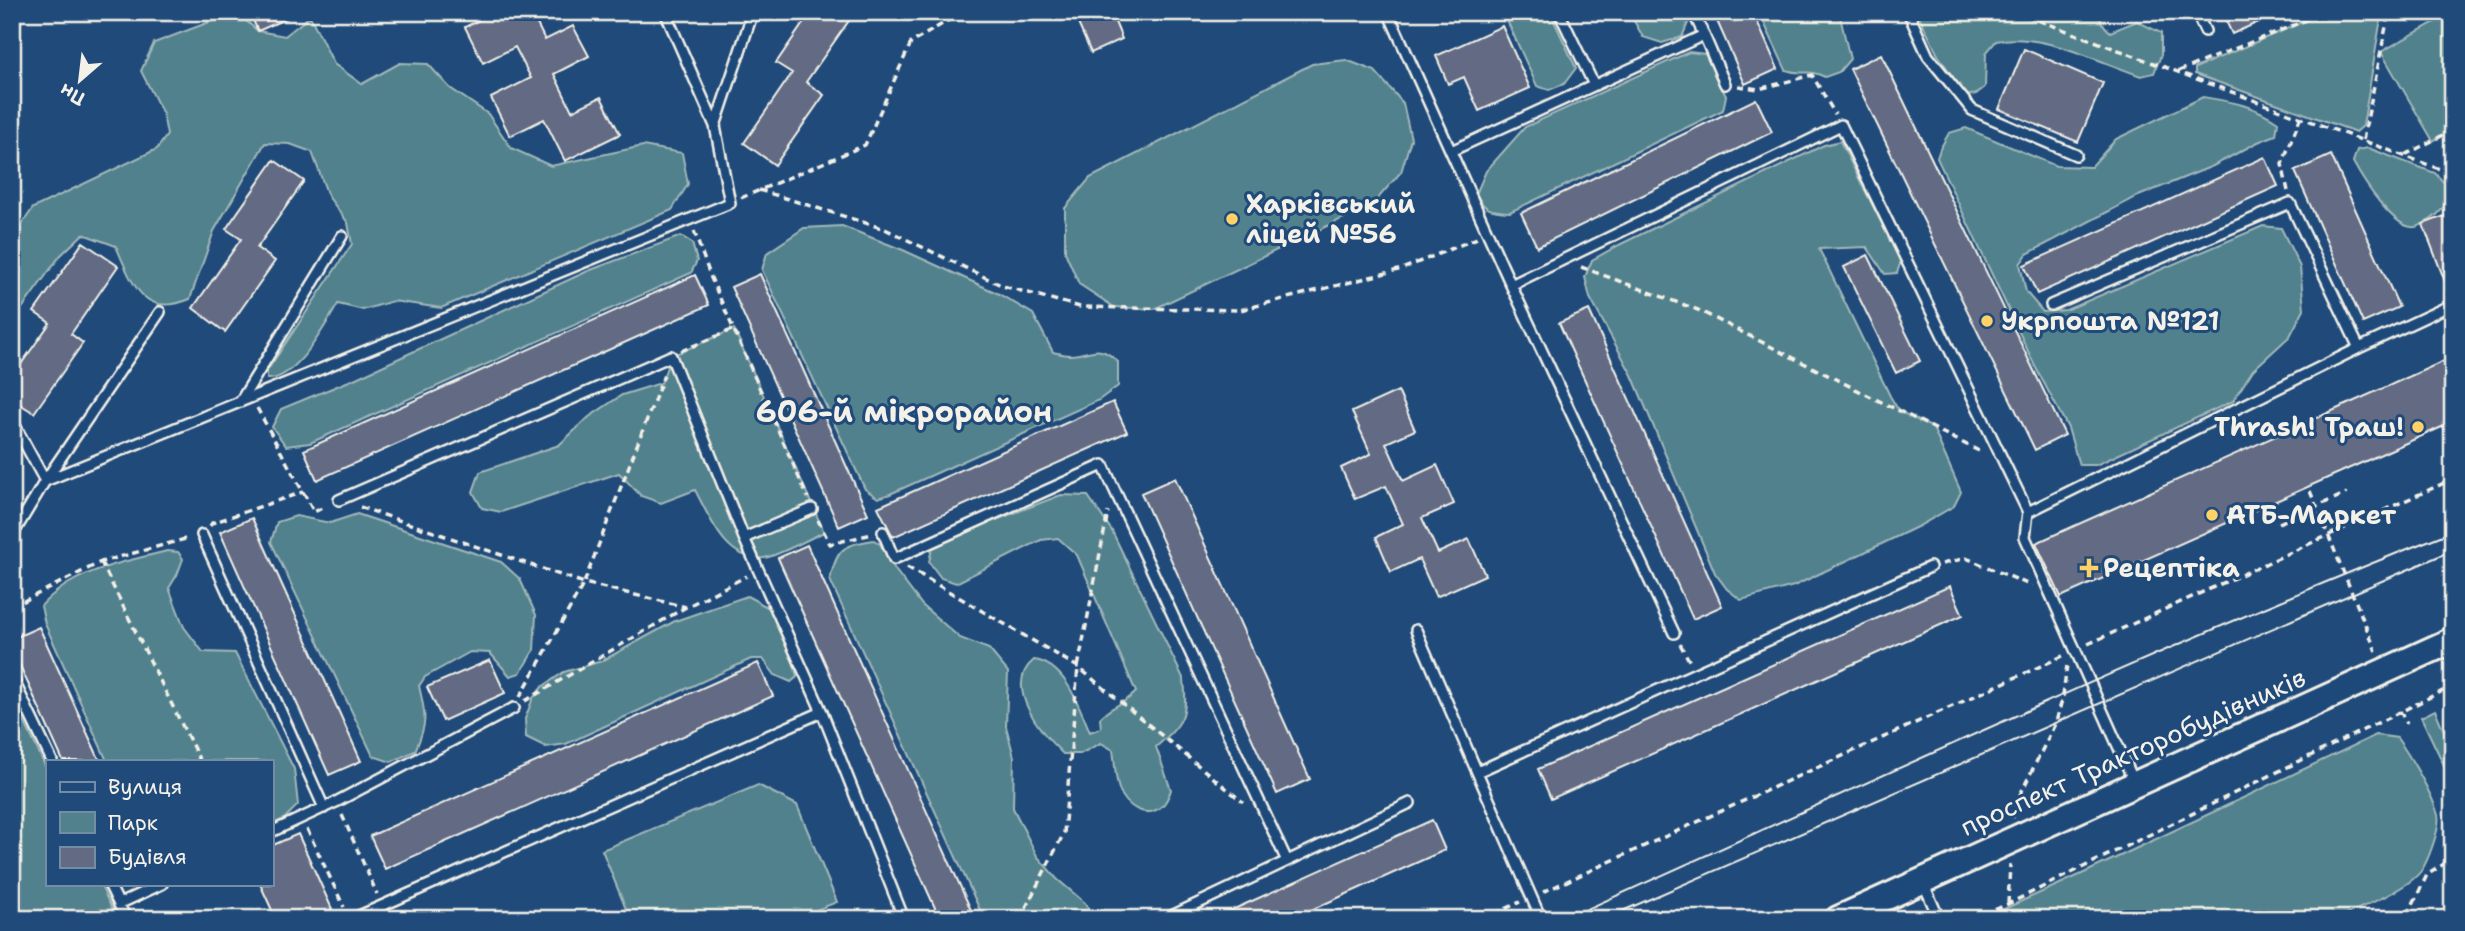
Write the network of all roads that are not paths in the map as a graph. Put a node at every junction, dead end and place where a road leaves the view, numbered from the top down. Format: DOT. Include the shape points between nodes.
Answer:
graph roads {
  1 [pos="665,12"];
  2 [pos="752,12"];
  3 [pos="1388,12"];
  4 [pos="1559,12"];
  5 [pos="1693,12"];
  6 [pos="1908,12"];
  7 [pos="2196,12"];
  8 [pos="2204,31"];
  9 [pos="1704,35"];
  10 [pos="1725,84"];
  11 [pos="1594,85"];
  12 [pos="715,126"];
  13 [pos="1451,151"];
  14 [pos="2076,155"];
  15 [pos="342,236"];
  16 [pos="1511,285"];
  17 [pos="2453,304"];
  18 [pos="2050,305"];
  19 [pos="160,312"];
  20 [pos="2359,348"];
  21 [pos="240,402"];
  22 [pos="12,420"];
  23 [pos="45,481"];
  24 [pos="339,500"];
  25 [pos="812,509"];
  26 [pos="2028,512"];
  27 [pos="883,532"];
  28 [pos="202,535"];
  29 [pos="12,536"];
  30 [pos="744,538"];
  31 [pos="1930,567"];
  32 [pos="1416,631"];
  33 [pos="1674,633"];
  34 [pos="2453,640"];
  35 [pos="12,677"];
  36 [pos="514,708"];
  37 [pos="822,712"];
  38 [pos="52,760"];
  39 [pos="1478,772"];
  40 [pos="2135,786"];
  41 [pos="1410,803"];
  42 [pos="324,808"];
  43 [pos="273,831"];
  44 [pos="1287,861"];
  45 [pos="1923,881"];
  46 [pos="110,886"];
  47 [pos="158,886"];
  48 [pos="119,904"];
  49 [pos="126,919"];
  50 [pos="351,919"];
  51 [pos="904,919"];
  52 [pos="1165,919"];
  53 [pos="1541,919"];
  54 [pos="1838,919"];
  55 [pos="1939,919"];
  1 -- 12 [label="lane"];
  2 -- 12 [label="lane"];
  3 -- 13 [label="lane"];
  4 -- 11 [label="lane"];
  5 -- 9 [label="lane"];
  6 -- 14 [label="lane" via="1928,56 1972,110"];
  7 -- 8 [label="lane"];
  9 -- 10 [label="lane"];
  9 -- 11 [label="lane"];
  11 -- 13 [label="lane"];
  12 -- 21 [label="lane" via="730,203"];
  13 -- 16 [label="lane"];
  15 -- 21 [label="lane"];
  16 -- 26 [label="lane" via="1841,125"];
  16 -- 33 [label="lane"];
  17 -- 20 [label="lane"];
  18 -- 20 [label="lane" via="2290,204"];
  19 -- 23 [label="lane"];
  20 -- 26 [label="lane"];
  21 -- 23 [label="lane"];
  22 -- 23 [label="lane"];
  23 -- 29 [label="lane"];
  24 -- 30 [label="lane" via="671,356"];
  25 -- 30 [label="lane"];
  26 -- 40 [label="lane" via="2025,537"];
  27 -- 44 [label="lane" via="894,559 1103,465"];
  28 -- 42 [label="lane"];
  30 -- 37 [label="lane"];
  31 -- 39 [label="lane"];
  32 -- 39 [label="lane"];
  34 -- 40 [label="main road, проспект Тракторобудівників"];
  35 -- 38 [label="lane"];
  36 -- 42 [label="lane"];
  37 -- 50 [label="lane"];
  37 -- 51 [label="lane"];
  39 -- 53 [label="lane"];
  40 -- 45 [label="main road, проспект Тракторобудівників"];
  41 -- 44 [label="lane"];
  42 -- 43 [label="lane"];
  44 -- 52 [label="lane"];
  45 -- 54 [label="main road, проспект Тракторобудівників"];
  45 -- 55 [label="lane"];
  46 -- 48 [label="lane"];
  47 -- 48 [label="lane"];
  48 -- 49 [label="lane"];
}
